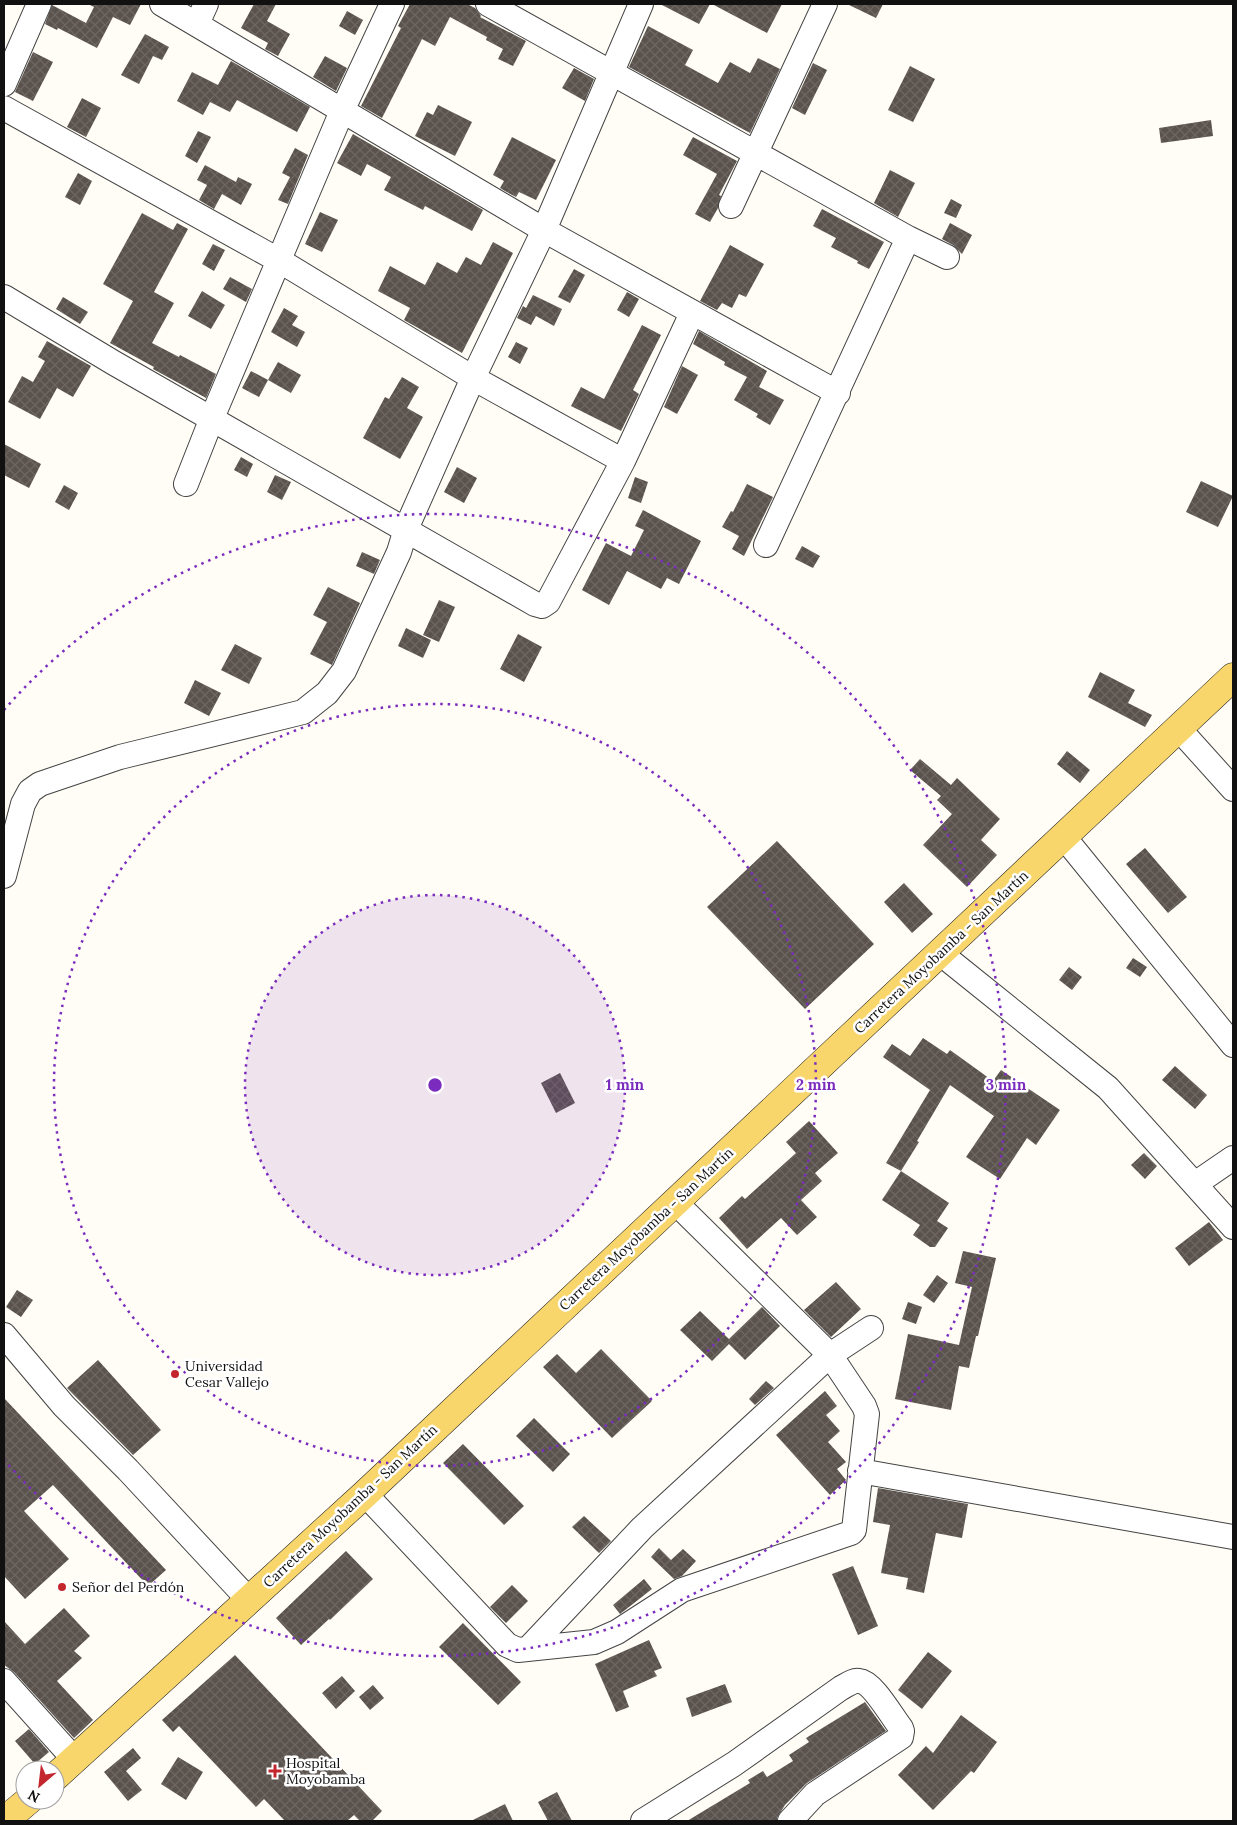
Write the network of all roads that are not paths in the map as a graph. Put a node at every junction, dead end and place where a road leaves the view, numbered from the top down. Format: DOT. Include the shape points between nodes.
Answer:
graph roads {
  1 [pos="39,4"];
  2 [pos="162,4"];
  3 [pos="392,4"];
  4 [pos="488,4"];
  5 [pos="641,4"];
  6 [pos="825,4"];
  7 [pos="202,14"];
  8 [pos="612,74"];
  9 [pos="4,84"];
  10 [pos="4,108"];
  11 [pos="342,111"];
  12 [pos="755,152"];
  13 [pos="732,206"];
  14 [pos="544,230"];
  15 [pos="908,238"];
  16 [pos="947,257"];
  17 [pos="280,261"];
  18 [pos="4,297"];
  19 [pos="692,313"];
  20 [pos="473,378"];
  21 [pos="838,393"];
  22 [pos="212,418"];
  23 [pos="623,461"];
  24 [pos="186,484"];
  25 [pos="406,529"];
  26 [pos="766,545"];
  27 [pos="1233,677"];
  28 [pos="1179,729"];
  29 [pos="1233,789"];
  30 [pos="1063,836"];
  31 [pos="4,876"];
  32 [pos="940,953"];
  33 [pos="1233,1044"];
  34 [pos="1233,1158"];
  35 [pos="1194,1184"];
  36 [pos="675,1202"];
  37 [pos="1233,1227"];
  38 [pos="871,1328"];
  39 [pos="4,1335"];
  40 [pos="830,1355"];
  41 [pos="860,1471"];
  42 [pos="365,1494"];
  43 [pos="1233,1537"];
  44 [pos="249,1600"];
  45 [pos="528,1649"];
  46 [pos="4,1681"];
  47 [pos="59,1760"];
  48 [pos="65,1768"];
  49 [pos="17,1810"];
  50 [pos="4,1821"];
  51 [pos="643,1821"];
  52 [pos="790,1821"];
  1 -- 9 [label="street"];
  2 -- 7 [label="street"];
  3 -- 11 [label="street"];
  4 -- 8 [label="street"];
  5 -- 8 [label="street"];
  6 -- 12 [label="street"];
  7 -- 11 [label="street"];
  8 -- 12 [label="street"];
  8 -- 14 [label="street"];
  10 -- 17 [label="street"];
  11 -- 14 [label="street"];
  11 -- 17 [label="street"];
  12 -- 13 [label="street"];
  12 -- 15 [label="street"];
  14 -- 19 [label="street"];
  14 -- 20 [label="street"];
  15 -- 16 [label="street"];
  15 -- 21 [label="street"];
  17 -- 20 [label="street"];
  17 -- 22 [label="street"];
  18 -- 22 [label="street"];
  19 -- 21 [label="street"];
  19 -- 23 [label="street"];
  20 -- 23 [label="street"];
  20 -- 25 [label="street"];
  21 -- 26 [label="street"];
  22 -- 24 [label="street"];
  22 -- 25 [label="street"];
  23 -- 25 [label="street" via="548,602 542,606"];
  25 -- 31 [label="street" via="399,552 344,671 327,693 303,712 120,757 40,784 30,791 23,804"];
  27 -- 28 [label="main road, Carretera Moyobamba - San Martín"];
  28 -- 29 [label="street"];
  28 -- 30 [label="main road, Carretera Moyobamba - San Martín"];
  30 -- 32 [label="main road, Carretera Moyobamba - San Martín"];
  30 -- 33 [label="street"];
  32 -- 35 [label="street" via="1108,1088"];
  32 -- 36 [label="main road, Carretera Moyobamba - San Martín"];
  34 -- 35 [label="street"];
  35 -- 37 [label="street"];
  36 -- 40 [label="street"];
  36 -- 42 [label="main road, Carretera Moyobamba - San Martín"];
  38 -- 40 [label="street"];
  39 -- 44 [label="street" via="64,1406"];
  40 -- 41 [label="street" via="867,1410"];
  40 -- 45 [label="street" via="642,1528"];
  41 -- 43 [label="street"];
  41 -- 45 [label="street" via="856,1526 852,1532 682,1590 617,1632 594,1642"];
  42 -- 44 [label="main road, Carretera Moyobamba - San Martín"];
  42 -- 45 [label="street" via="507,1645 518,1650"];
  44 -- 48 [label="main road, Carretera Moyobamba - San Martín"];
  46 -- 47 [label="street"];
  49 -- 50 [label="main road"];
  51 -- 52 [label="street" via="734,1764 841,1688 861,1681 870,1686 901,1728 901,1736 815,1794"];
}
